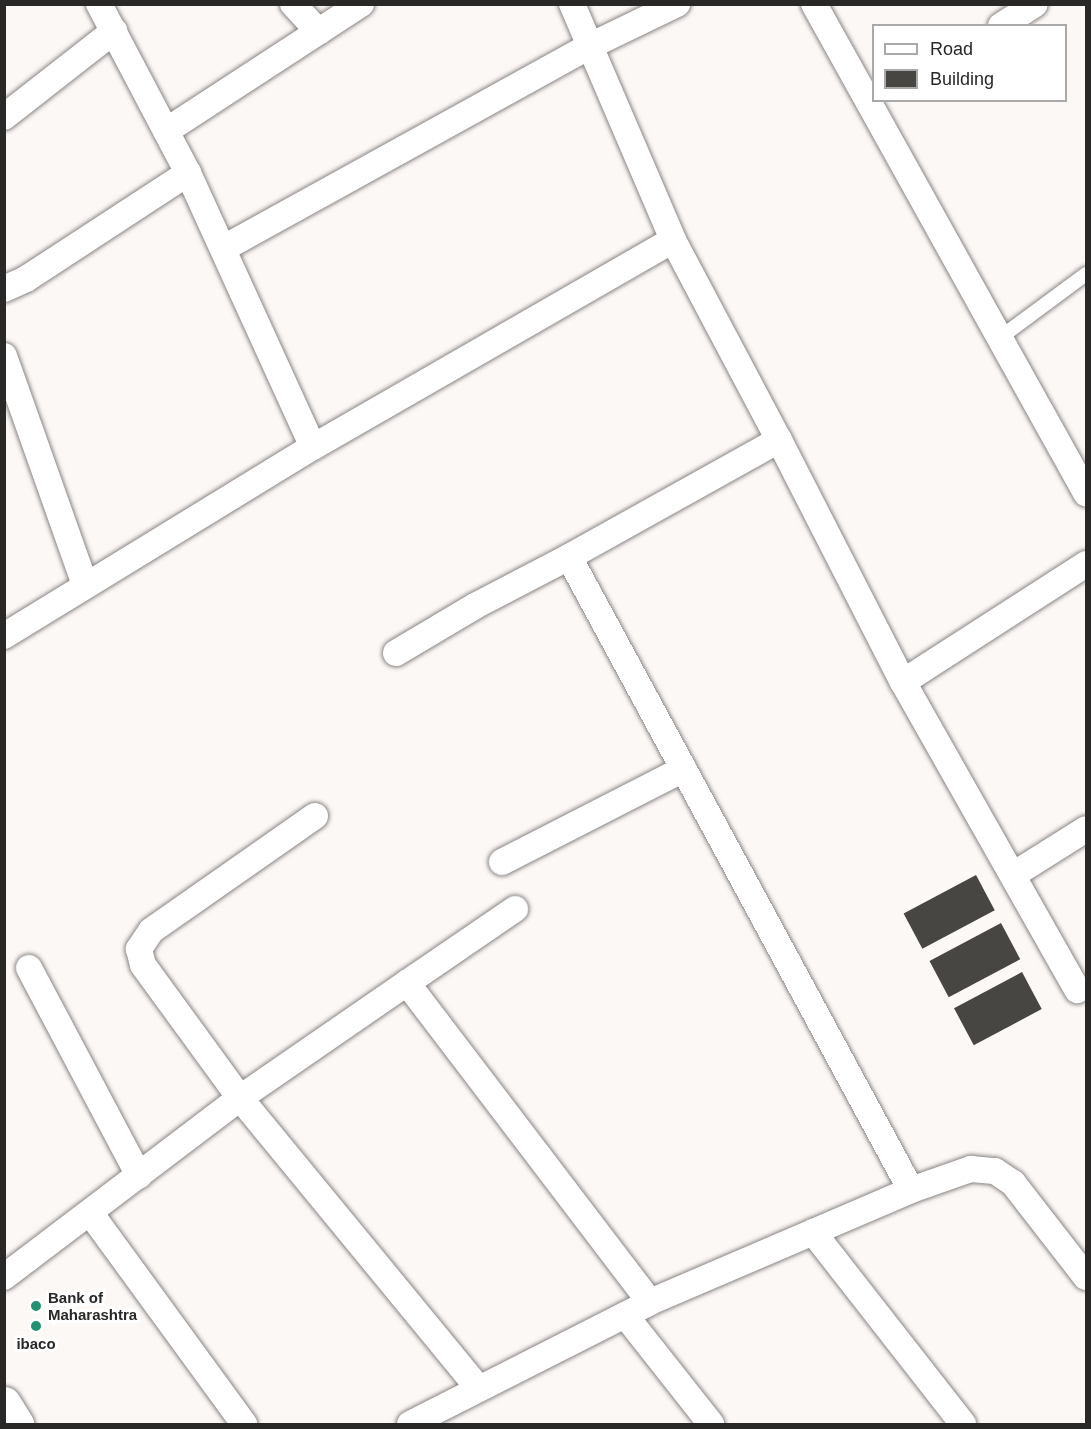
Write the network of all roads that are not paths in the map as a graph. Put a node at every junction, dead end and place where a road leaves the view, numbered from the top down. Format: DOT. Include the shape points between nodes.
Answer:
graph roads {
  1 [pos="99,4"];
  2 [pos="293,4"];
  3 [pos="361,4"];
  4 [pos="572,4"];
  5 [pos="678,4"];
  6 [pos="814,4"];
  7 [pos="1035,4"];
  8 [pos="1004,24"];
  9 [pos="114,31"];
  10 [pos="319,32"];
  11 [pos="590,46"];
  12 [pos="872,101"];
  13 [pos="873,102"];
  14 [pos="4,117"];
  15 [pos="166,131"];
  16 [pos="188,173"];
  17 [pos="673,240"];
  18 [pos="224,248"];
  19 [pos="1086,274"];
  20 [pos="4,289"];
  21 [pos="1000,337"];
  22 [pos="4,357"];
  23 [pos="779,440"];
  24 [pos="313,447"];
  25 [pos="1086,492"];
  26 [pos="569,557"];
  27 [pos="1086,564"];
  28 [pos="85,585"];
  29 [pos="4,636"];
  30 [pos="396,653"];
  31 [pos="903,682"];
  32 [pos="684,769"];
  33 [pos="315,816"];
  34 [pos="1086,829"];
  35 [pos="502,862"];
  36 [pos="1013,875"];
  37 [pos="515,909"];
  38 [pos="29,968"];
  39 [pos="407,983"];
  40 [pos="1077,990"];
  41 [pos="240,1098"];
  42 [pos="139,1176"];
  43 [pos="911,1190"];
  44 [pos="91,1214"];
  45 [pos="813,1232"];
  46 [pos="4,1277"];
  47 [pos="1086,1277"];
  48 [pos="650,1302"];
  49 [pos="625,1315"];
  50 [pos="478,1388"];
  51 [pos="244,1425"];
  52 [pos="410,1425"];
  53 [pos="711,1425"];
  54 [pos="963,1425"];
  1 -- 9 [label="street"];
  2 -- 10 [label="street"];
  3 -- 10 [label="street"];
  4 -- 11 [label="street"];
  5 -- 11 [label="street"];
  6 -- 12 [label="street"];
  7 -- 8 [label="street"];
  9 -- 14 [label="street"];
  9 -- 15 [label="street"];
  10 -- 15 [label="street"];
  11 -- 17 [label="street"];
  11 -- 18 [label="street"];
  13 -- 21 [label="street"];
  15 -- 16 [label="street"];
  16 -- 18 [label="street"];
  16 -- 20 [label="street" via="26,279"];
  17 -- 23 [label="street"];
  17 -- 24 [label="street"];
  18 -- 24 [label="street"];
  19 -- 21 [label="lane"];
  21 -- 25 [label="street"];
  22 -- 28 [label="street"];
  23 -- 26 [label="street"];
  23 -- 31 [label="street"];
  24 -- 28 [label="street"];
  26 -- 30 [label="street"];
  26 -- 32 [label="street"];
  27 -- 31 [label="street"];
  28 -- 29 [label="street"];
  31 -- 36 [label="street"];
  32 -- 35 [label="street"];
  32 -- 43 [label="street"];
  33 -- 41 [label="street" via="151,931 139,949 143,964"];
  34 -- 36 [label="street"];
  36 -- 40 [label="street"];
  37 -- 39 [label="street"];
  38 -- 42 [label="street"];
  39 -- 41 [label="street"];
  39 -- 48 [label="street"];
  41 -- 42 [label="street"];
  41 -- 50 [label="street"];
  42 -- 44 [label="street"];
  43 -- 45 [label="street"];
  43 -- 47 [label="street" via="971,1168 994,1171 1013,1183"];
  44 -- 46 [label="street"];
  44 -- 51 [label="street"];
  45 -- 48 [label="street"];
  45 -- 54 [label="street"];
  48 -- 49 [label="street"];
  49 -- 50 [label="street"];
  49 -- 53 [label="street"];
  50 -- 52 [label="street"];
}
